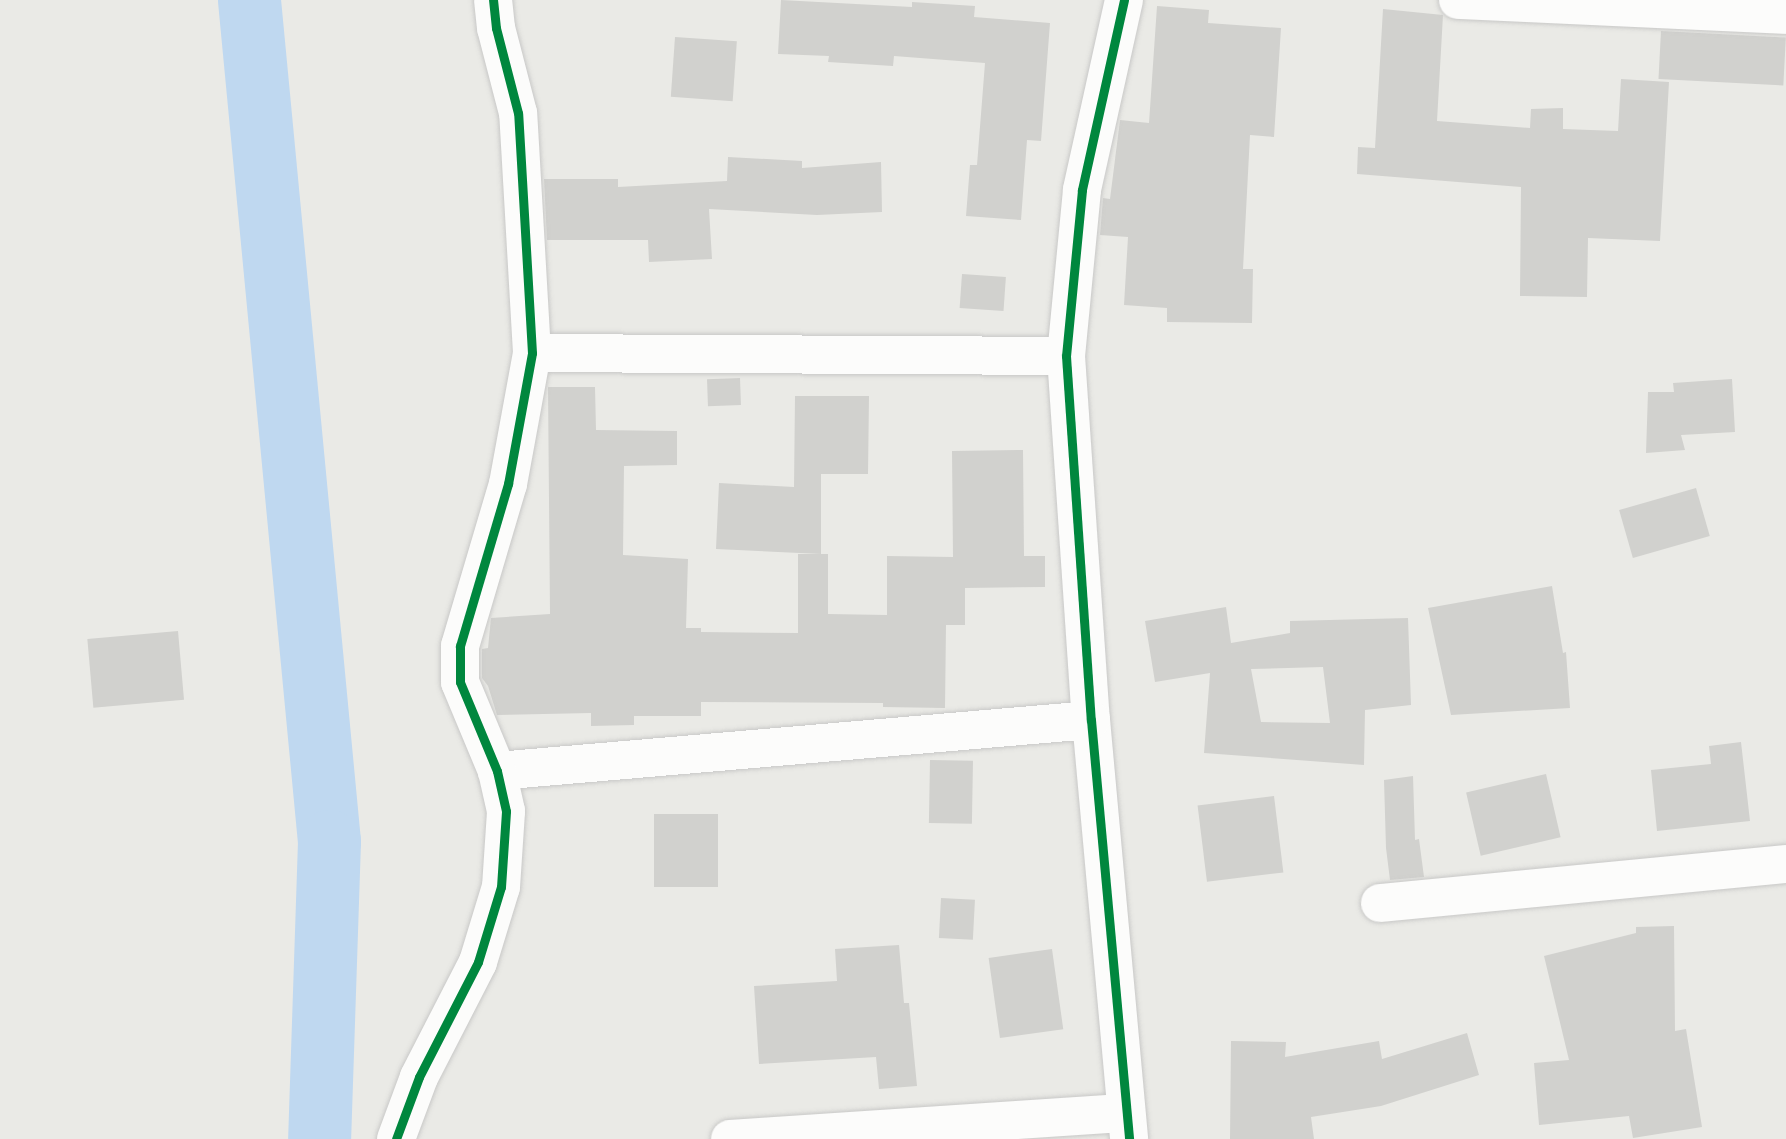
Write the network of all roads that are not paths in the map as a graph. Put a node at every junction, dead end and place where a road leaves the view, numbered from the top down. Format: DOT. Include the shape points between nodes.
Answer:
graph roads {
  1 [pos="493,0"];
  2 [pos="1458,0"];
  3 [pos="1114,2"];
  4 [pos="1498,2"];
  5 [pos="1786,15"];
  6 [pos="532,353"];
  7 [pos="1066,356"];
  8 [pos="1091,720"];
  9 [pos="497,771"];
  10 [pos="1786,864"];
  11 [pos="1380,903"];
  12 [pos="1127,1126"];
  13 [pos="396,1139"];
  14 [pos="730,1139"];
  1 -- 6 [label="street" via="518,113"];
  2 -- 4 [label="street"];
  3 -- 7 [label="street" via="1082,190"];
  4 -- 5 [label="street"];
  6 -- 7 [label="street"];
  6 -- 9 [label="street" via="508,485 460,646 460,682"];
  7 -- 8 [label="street"];
  8 -- 9 [label="street"];
  8 -- 12 [label="street"];
  9 -- 13 [label="street" via="506,811 501,887 478,962 419,1077"];
  10 -- 11 [label="street"];
  12 -- 14 [label="street"];
}
